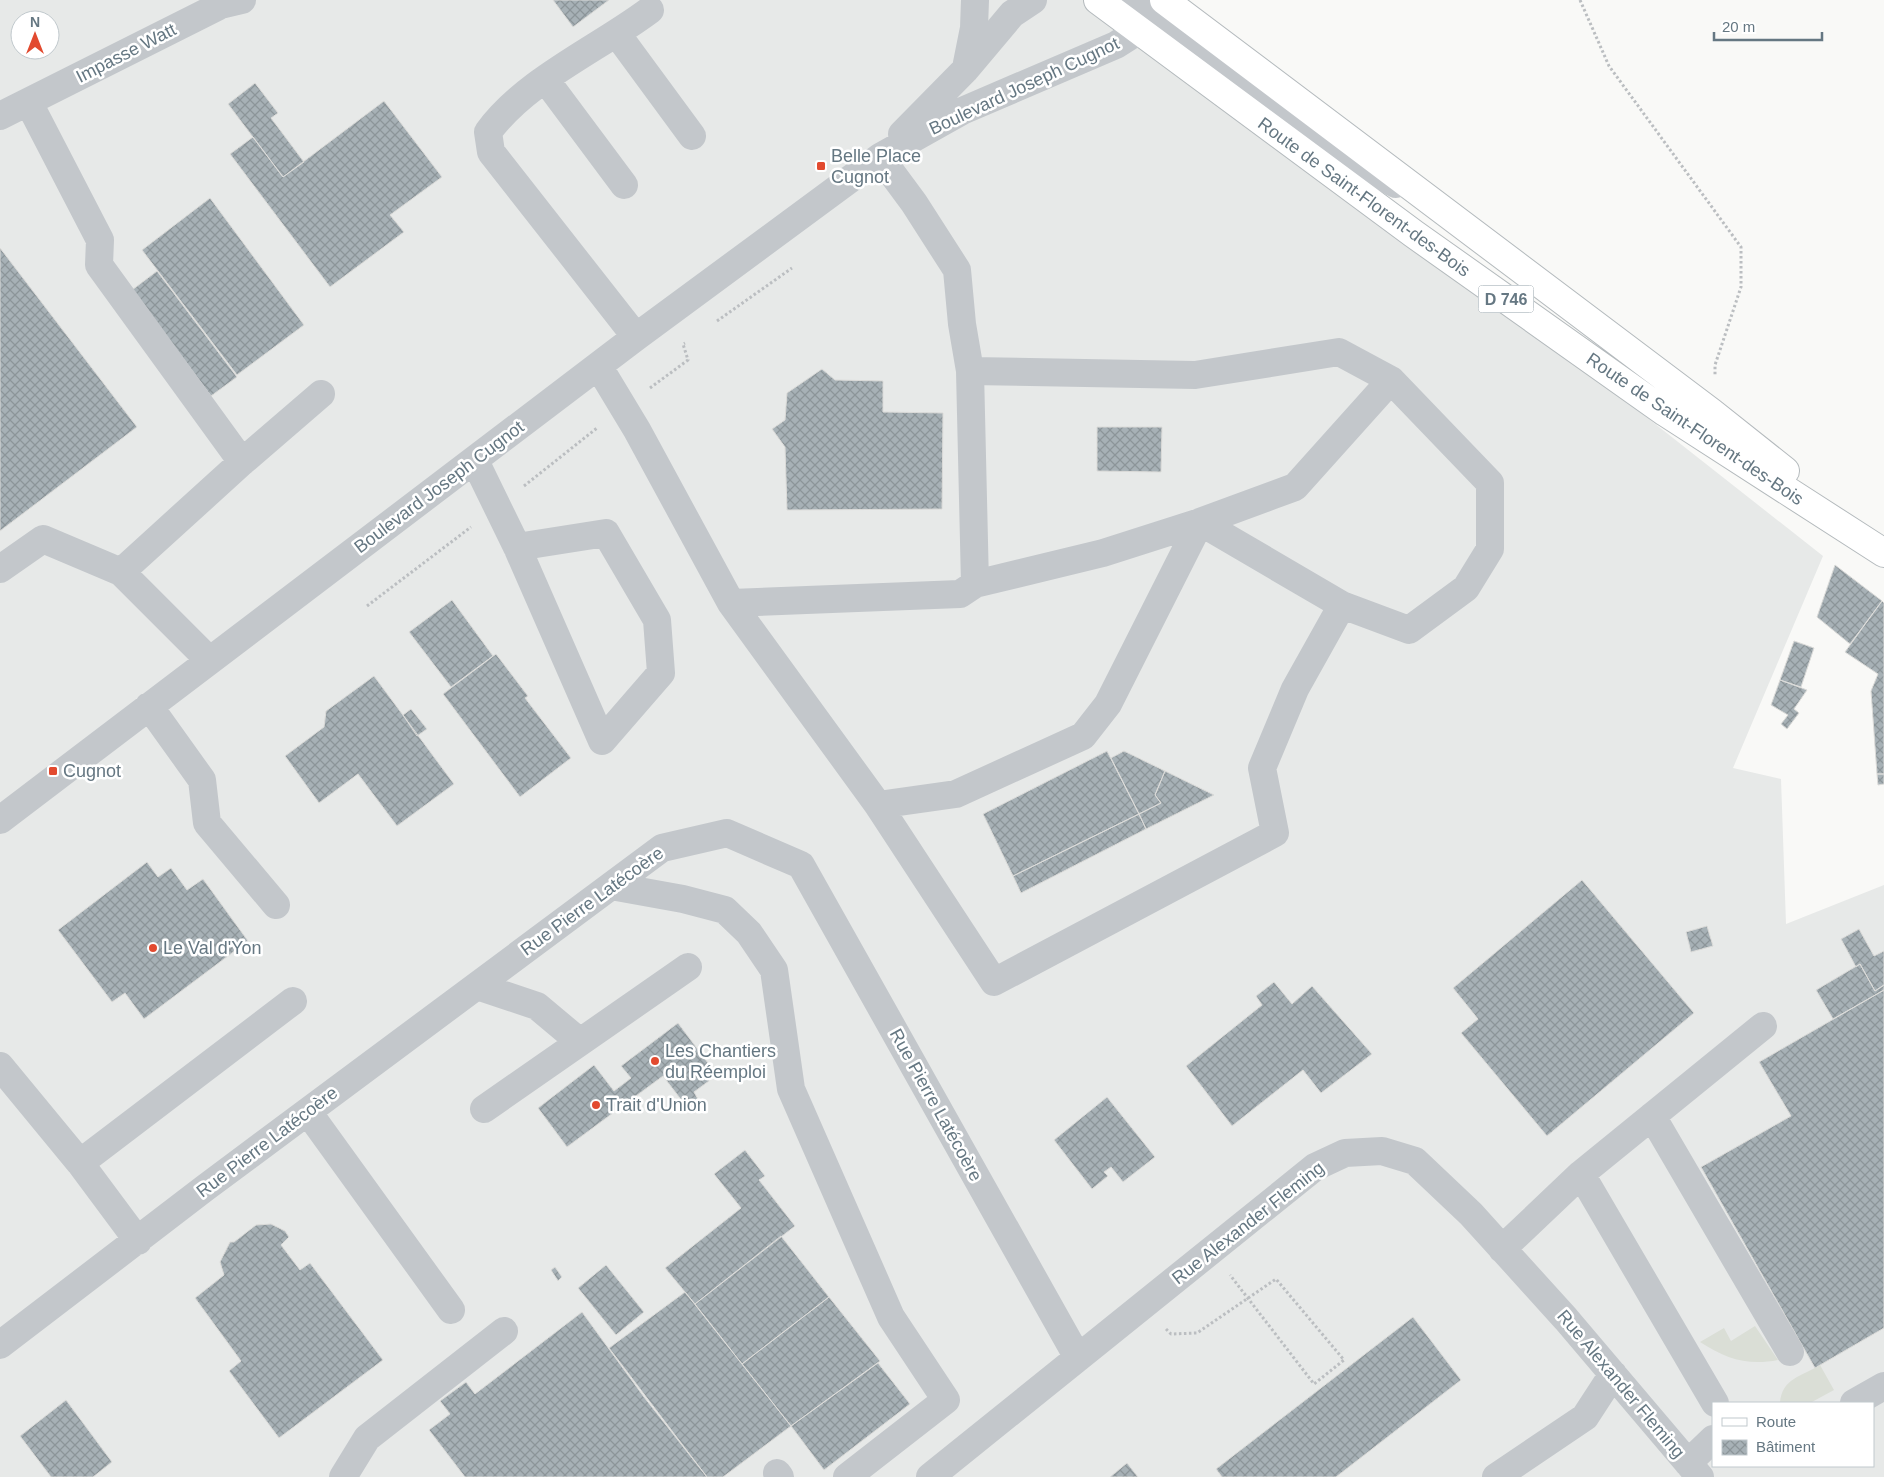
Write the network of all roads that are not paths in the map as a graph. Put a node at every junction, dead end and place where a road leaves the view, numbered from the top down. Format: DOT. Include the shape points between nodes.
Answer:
graph roads {
  1 [pos="242,0"];
  2 [pos="975,0"];
  3 [pos="1033,0"];
  4 [pos="1098,0"];
  5 [pos="1125,0"];
  6 [pos="1134,0"];
  7 [pos="1164,0"];
  8 [pos="650,10"];
  9 [pos="1138,31"];
  10 [pos="617,34"];
  11 [pos="965,70"];
  12 [pos="546,79"];
  13 [pos="10,106"];
  14 [pos="692,136"];
  15 [pos="880,157"];
  16 [pos="624,185"];
  17 [pos="1439,207"];
  18 [pos="636,337"];
  19 [pos="599,367"];
  20 [pos="970,371"];
  21 [pos="1391,380"];
  22 [pos="321,394"];
  23 [pos="474,461"];
  24 [pos="242,462"];
  25 [pos="1200,522"];
  26 [pos="517,547"];
  27 [pos="1884,552"];
  28 [pos="0,569"];
  29 [pos="121,572"];
  30 [pos="975,584"];
  31 [pos="731,604"];
  32 [pos="1342,605"];
  33 [pos="209,660"];
  34 [pos="149,706"];
  35 [pos="878,805"];
  36 [pos="0,820"];
  37 [pos="611,886"];
  38 [pos="276,905"];
  39 [pos="688,967"];
  40 [pos="476,986"];
  41 [pos="293,1001"];
  42 [pos="1763,1026"];
  43 [pos="580,1042"];
  44 [pos="0,1066"];
  45 [pos="484,1109"];
  46 [pos="308,1112"];
  47 [pos="1652,1116"];
  48 [pos="80,1163"];
  49 [pos="1581,1174"];
  50 [pos="138,1241"];
  51 [pos="1502,1249"];
  52 [pos="451,1310"];
  53 [pos="504,1331"];
  54 [pos="0,1345"];
  55 [pos="1790,1352"];
  56 [pos="1078,1358"];
  57 [pos="1613,1374"];
  58 [pos="1884,1386"];
  59 [pos="1714,1402"];
  60 [pos="1856,1402"];
  61 [pos="1712,1441"];
  62 [pos="1694,1470"];
  63 [pos="343,1477"];
  64 [pos="847,1477"];
  65 [pos="930,1477"];
  66 [pos="1496,1477"];
  1 -- 13 [label="street, Impasse Watt" via="222,5"];
  2 -- 11 [label="street" via="974,28"];
  3 -- 11 [label="street, Boulevard Joseph Cugnot" via="1012,14"];
  4 -- 9 [label="main road, Route de Saint-Florent-des-Bois / D 746"];
  5 -- 9 [label="street, Boulevard Joseph Cugnot"];
  6 -- 17 [label="street" via="1322,145"];
  7 -- 17 [label="main road, Route de Saint-Florent-des-Bois / D 746"];
  8 -- 10 [label="street"];
  9 -- 15 [label="street, Boulevard Joseph Cugnot" via="1116,45 962,111"];
  9 -- 27 [label="main road, Route de Saint-Florent-des-Bois / D 746" via="1414,234 1665,412"];
  10 -- 12 [label="street"];
  10 -- 14 [label="street"];
  11 -- 15 [label="street, Boulevard Joseph Cugnot"];
  12 -- 16 [label="street"];
  12 -- 18 [label="street" via="501,115 488,132 491,152"];
  13 -- 24 [label="street" via="100,240 99,265"];
  15 -- 18 [label="street, Boulevard Joseph Cugnot"];
  15 -- 20 [label="street" via="957,270"];
  17 -- 27 [label="main road, Route de Saint-Florent-des-Bois / D 746" via="1712,413"];
  18 -- 19 [label="street, Boulevard Joseph Cugnot"];
  19 -- 23 [label="street, Boulevard Joseph Cugnot"];
  19 -- 31 [label="street"];
  20 -- 21 [label="street" via="1195,375 1339,352"];
  20 -- 30 [label="street"];
  21 -- 25 [label="street" via="1295,487"];
  21 -- 32 [label="street" via="1490,482 1490,549 1466,588 1409,630"];
  22 -- 24 [label="street"];
  23 -- 26 [label="street"];
  23 -- 33 [label="street, Boulevard Joseph Cugnot"];
  24 -- 29 [label="street"];
  25 -- 30 [label="street" via="1103,553"];
  25 -- 32 [label="street"];
  25 -- 35 [label="street" via="1108,704 1083,736 956,794"];
  26 -- 26 [label="street" via="552,626 602,741 661,673 657,620 606,533"];
  28 -- 29 [label="street" via="44,538"];
  29 -- 33 [label="street"];
  30 -- 31 [label="street" via="960,594"];
  31 -- 35 [label="street"];
  32 -- 35 [label="street" via="1295,689 1262,768 1275,833 994,982"];
  33 -- 34 [label="street, Boulevard Joseph Cugnot"];
  34 -- 36 [label="street, Boulevard Joseph Cugnot"];
  34 -- 38 [label="street" via="202,780 207,823"];
  37 -- 40 [label="street, Rue Pierre Latécoère"];
  37 -- 56 [label="street, Rue Pierre Latécoère" via="662,848 727,833 801,866"];
  37 -- 64 [label="street" via="725,910 749,933 774,970 791,1089 891,1318 946,1400"];
  39 -- 43 [label="street"];
  40 -- 43 [label="street" via="537,1006"];
  40 -- 46 [label="street, Rue Pierre Latécoère"];
  41 -- 48 [label="street"];
  42 -- 47 [label="street"];
  43 -- 45 [label="street"];
  44 -- 48 [label="street"];
  46 -- 50 [label="street, Rue Pierre Latécoère"];
  46 -- 52 [label="street"];
  47 -- 49 [label="street"];
  47 -- 55 [label="street"];
  48 -- 50 [label="street"];
  49 -- 51 [label="street"];
  49 -- 59 [label="street"];
  50 -- 54 [label="street, Rue Pierre Latécoère"];
  51 -- 56 [label="street, Rue Alexander Fleming" via="1471,1214 1415,1161 1382,1151 1345,1153 1315,1167"];
  51 -- 57 [label="street, Rue Alexander Fleming"];
  53 -- 63 [label="street" via="367,1438"];
  56 -- 65 [label="street, Rue Alexander Fleming"];
  57 -- 62 [label="street, Rue Alexander Fleming"];
  57 -- 66 [label="street" via="1585,1417"];
  58 -- 60 [label="street"];
  61 -- 62 [label="street"];
}
